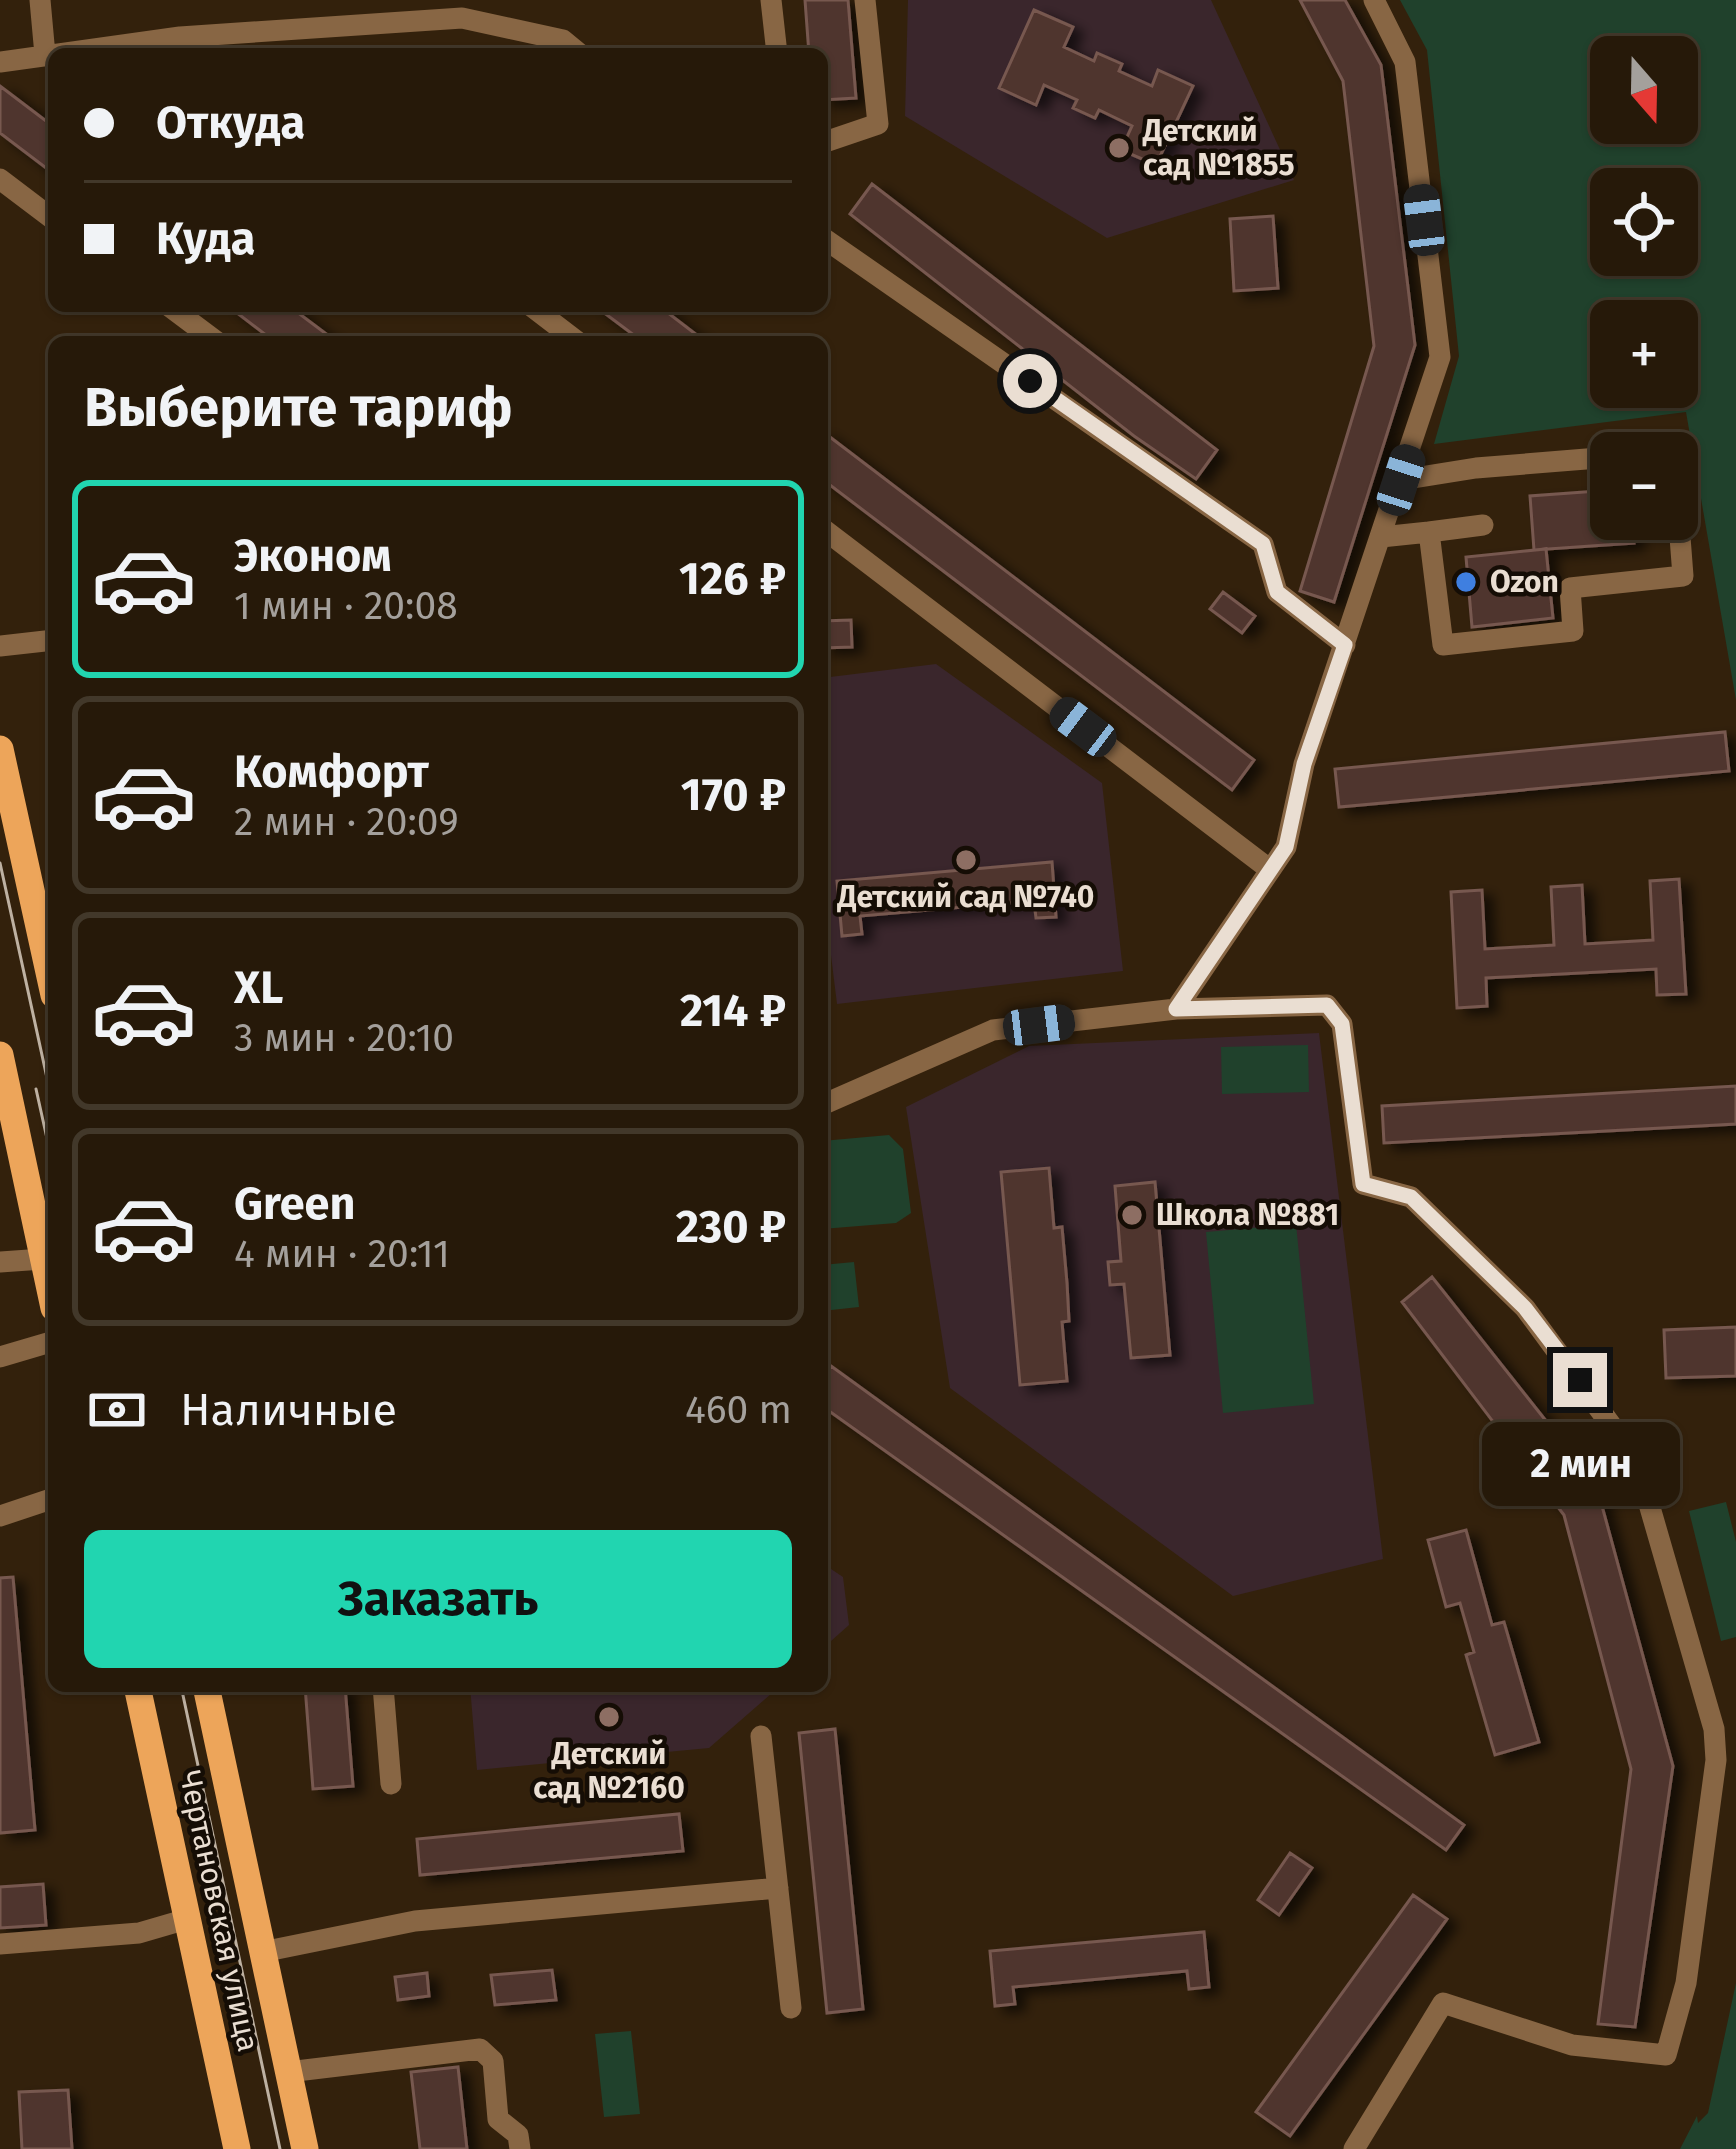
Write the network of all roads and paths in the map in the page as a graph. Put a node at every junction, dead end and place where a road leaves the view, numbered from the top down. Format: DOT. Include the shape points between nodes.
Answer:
graph roads {
  1 [pos="40,0"];
  2 [pos="313,0"];
  3 [pos="771,0"];
  4 [pos="865,0"];
  5 [pos="1374,0"];
  6 [pos="316,26"];
  7 [pos="181,37"];
  8 [pos="98,48"];
  9 [pos="195,48"];
  10 [pos="573,48"];
  11 [pos="776,48"];
  12 [pos="45,55"];
  13 [pos="48,55"];
  14 [pos="0,62"];
  15 [pos="828,141"];
  16 [pos="0,179"];
  17 [pos="48,215"];
  18 [pos="828,241"];
  19 [pos="177,312"];
  20 [pos="539,312"];
  21 [pos="209,336"];
  22 [pos="570,336"];
  23 [pos="1590,459"];
  24 [pos="1401,480"];
  25 [pos="1484,525"];
  26 [pos="1429,532"];
  27 [pos="828,534"];
  28 [pos="1382,537"];
  29 [pos="1681,540"];
  30 [pos="48,641"];
  31 [pos="1345,645"];
  32 [pos="0,646"];
  33 [pos="0,749"];
  34 [pos="0,856"];
  35 [pos="1269,869"];
  36 [pos="27,874"];
  37 [pos="48,968"];
  38 [pos="1176,1009"];
  39 [pos="0,1055"];
  40 [pos="828,1102"];
  41 [pos="43,1259"];
  42 [pos="0,1262"];
  43 [pos="48,1281"];
  44 [pos="48,1343"];
  45 [pos="0,1357"];
  46 [pos="48,1500"];
  47 [pos="0,1516"];
  48 [pos="138,1692"];
  49 [pos="207,1692"];
  50 [pos="383,1692"];
  51 [pos="761,1736"];
  52 [pos="391,1784"];
  53 [pos="778,1888"];
  54 [pos="187,1919"];
  55 [pos="0,1944"];
  56 [pos="262,1952"];
  57 [pos="791,2008"];
  58 [pos="288,2072"];
  59 [pos="237,2149"];
  60 [pos="305,2149"];
  61 [pos="520,2149"];
  62 [pos="1354,2149"];
  1 -- 12 [label="lane"];
  2 -- 6 [label="lane"];
  3 -- 11 [label="lane"];
  4 -- 15 [label="lane" via="878,124"];
  5 -- 24 [label="lane" via="1405,62 1441,357"];
  6 -- 7 [label="lane"];
  6 -- 10 [label="lane" via="462,18"];
  7 -- 8 [label="lane"];
  7 -- 9 [label="lane"];
  12 -- 13 [label="lane"];
  12 -- 14 [label="lane"];
  16 -- 17 [label="lane"];
  18 -- 31 [label="lane" via="1263,544 1277,592"];
  19 -- 21 [label="lane"];
  20 -- 22 [label="lane"];
  23 -- 24 [label="lane"];
  24 -- 28 [label="lane"];
  25 -- 26 [label="lane"];
  26 -- 28 [label="lane"];
  26 -- 29 [label="lane" via="1443,645 1574,631 1570,588 1684,577"];
  27 -- 35 [label="lane"];
  28 -- 31 [label="lane"];
  30 -- 32 [label="lane"];
  31 -- 35 [label="lane" via="1286,847"];
  33 -- 36 [label="main road"];
  34 -- 36 [label="main road"];
  35 -- 38 [label="lane"];
  36 -- 37 [label="main road"];
  38 -- 40 [label="lane" via="993,1030"];
  38 -- 62 [label="lane" via="1327,1005 1342,1024 1363,1184 1411,1197 1525,1308 1636,1460 1714,1730 1687,1983 1666,2054 1572,2045 1443,2003"];
  39 -- 41 [label="main road"];
  41 -- 42 [label="lane"];
  41 -- 43 [label="main road"];
  44 -- 45 [label="lane"];
  46 -- 47 [label="lane"];
  48 -- 54 [label="main road, Чертановская улица"];
  49 -- 56 [label="main road, Чертановская улица"];
  50 -- 52 [label="lane"];
  51 -- 53 [label="lane"];
  53 -- 56 [label="lane" via="416,1921"];
  53 -- 57 [label="lane"];
  54 -- 55 [label="lane" via="139,1933"];
  54 -- 59 [label="main road, Чертановская улица"];
  56 -- 58 [label="main road, Чертановская улица"];
  58 -- 60 [label="main road, Чертановская улица"];
  58 -- 61 [label="lane" via="480,2049 493,2061 498,2119 518,2134"];
}
